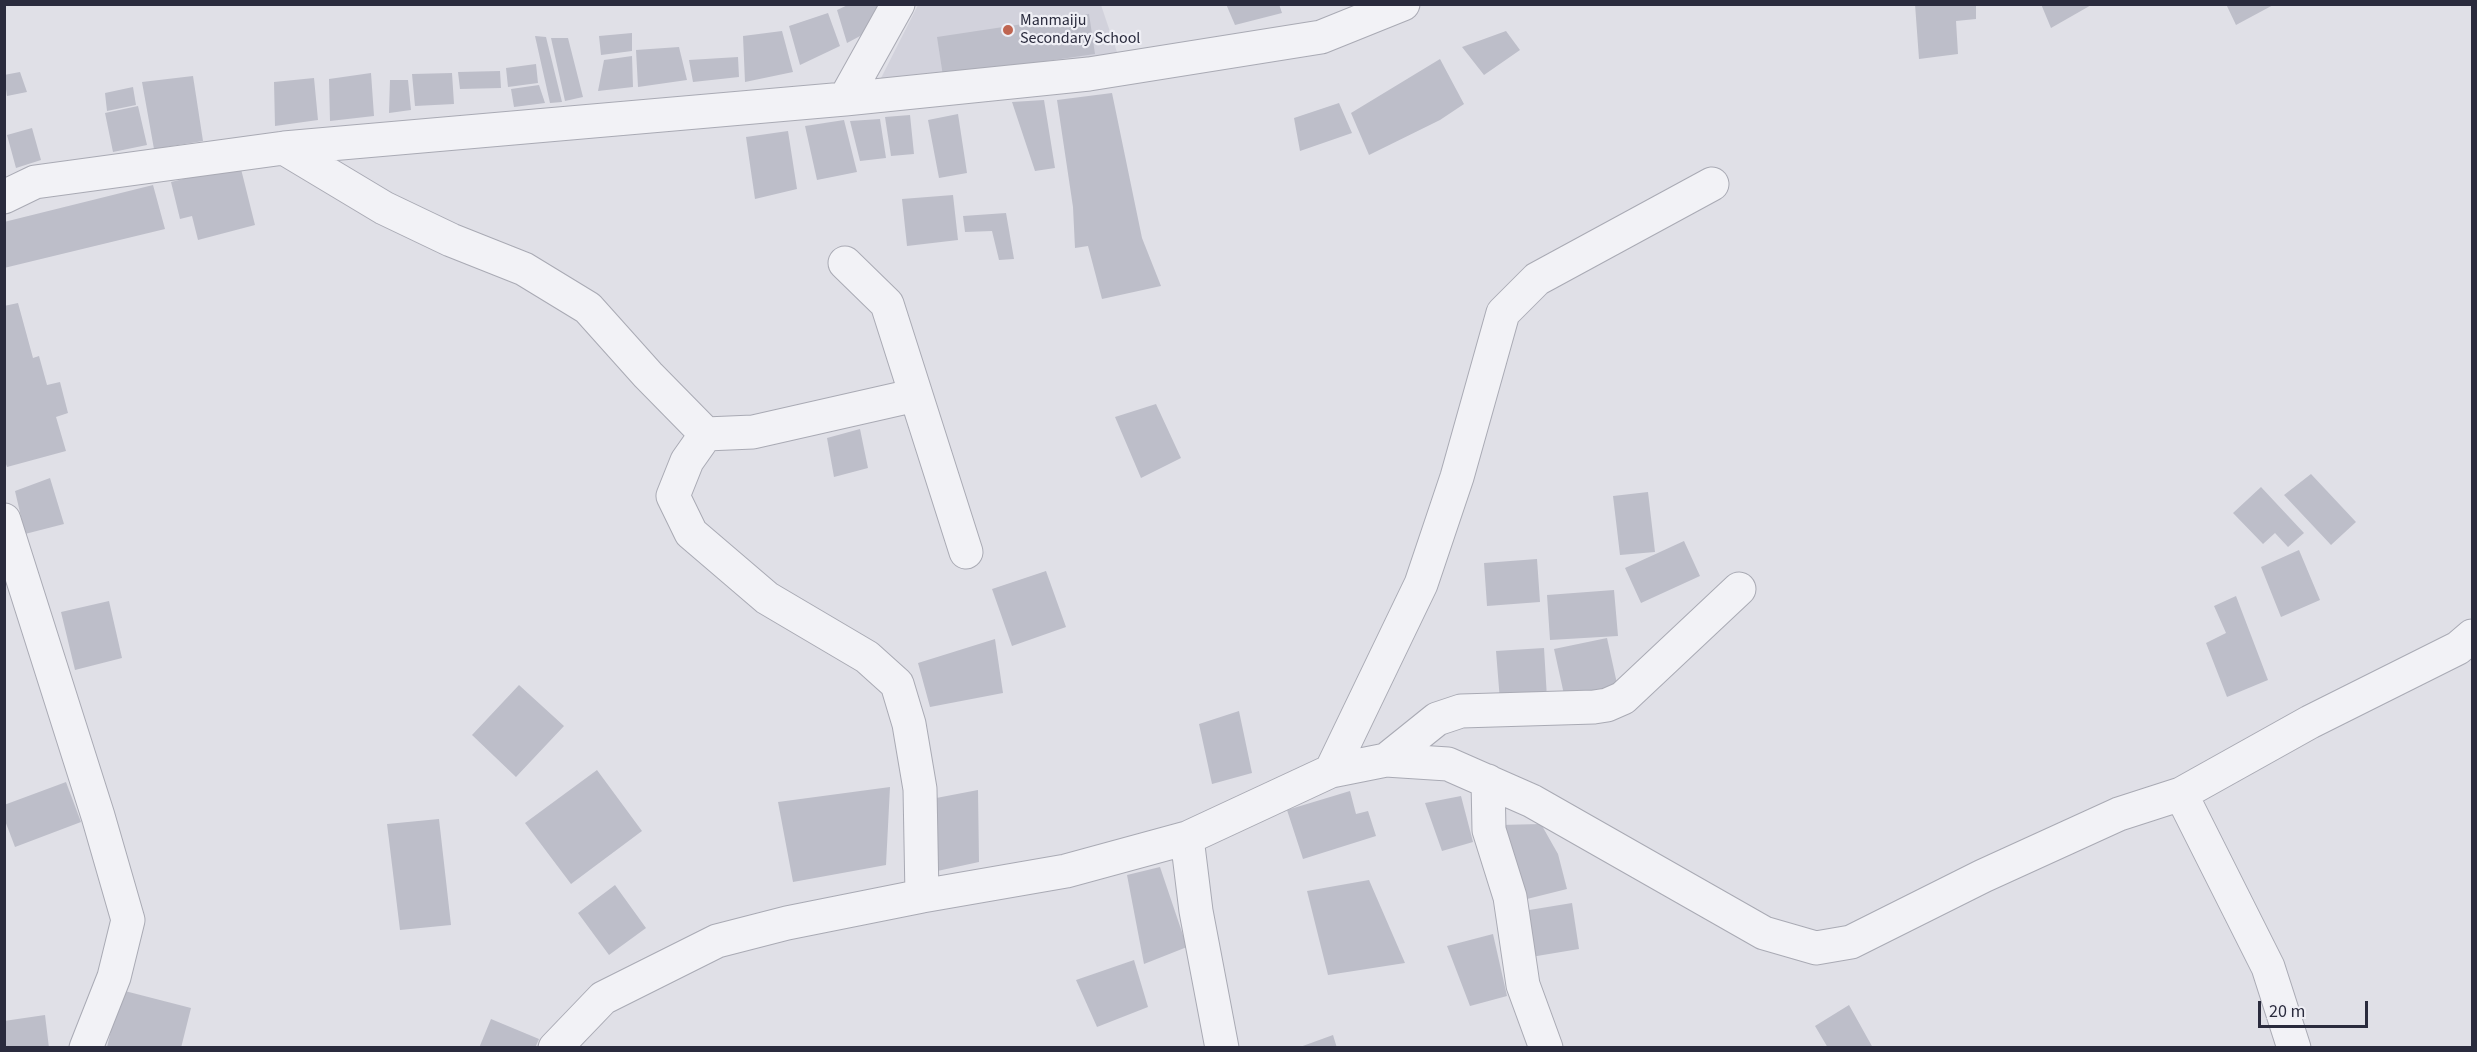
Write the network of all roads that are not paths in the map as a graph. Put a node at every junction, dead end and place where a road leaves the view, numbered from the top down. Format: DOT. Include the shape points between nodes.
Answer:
graph roads {
  1 [pos="898,4"];
  2 [pos="1403,4"];
  3 [pos="845,99"];
  4 [pos="284,148"];
  5 [pos="1712,184"];
  6 [pos="4,197"];
  7 [pos="845,263"];
  8 [pos="916,395"];
  9 [pos="706,434"];
  10 [pos="4,520"];
  11 [pos="966,552"];
  12 [pos="1739,590"];
  13 [pos="2472,636"];
  14 [pos="1386,760"];
  15 [pos="1331,771"];
  16 [pos="1488,781"];
  17 [pos="2181,794"];
  18 [pos="1187,838"];
  19 [pos="922,896"];
  20 [pos="86,1047"];
  21 [pos="555,1047"];
  22 [pos="1222,1047"];
  23 [pos="1546,1047"];
  24 [pos="2294,1047"];
  1 -- 3 [label="street"];
  2 -- 3 [label="street" via="1321,37 1089,74"];
  3 -- 4 [label="street"];
  4 -- 6 [label="street" via="35,182"];
  4 -- 9 [label="street" via="384,208 524,269 588,308"];
  5 -- 15 [label="street" via="1537,279 1503,313 1457,477 1421,584"];
  7 -- 8 [label="street" via="887,304"];
  8 -- 9 [label="street" via="753,432"];
  8 -- 11 [label="street"];
  9 -- 19 [label="street" via="687,461 673,496 692,533 768,598 867,657 897,684 909,724 920,789"];
  10 -- 20 [label="street" via="128,920 114,977"];
  12 -- 14 [label="street" via="1623,698 1594,707 1461,711 1437,719"];
  13 -- 17 [label="street" via="2458,648 2310,722"];
  14 -- 15 [label="street"];
  14 -- 16 [label="street" via="1448,764"];
  15 -- 18 [label="street"];
  16 -- 17 [label="street" via="1532,801 1764,933 1816,948 1851,942 2119,814"];
  16 -- 23 [label="street" via="1489,830 1510,897 1522,986"];
  17 -- 24 [label="street" via="2268,967"];
  18 -- 19 [label="street" via="1066,871"];
  18 -- 22 [label="street" via="1196,911"];
  19 -- 21 [label="street" via="717,941 603,998"];
}
